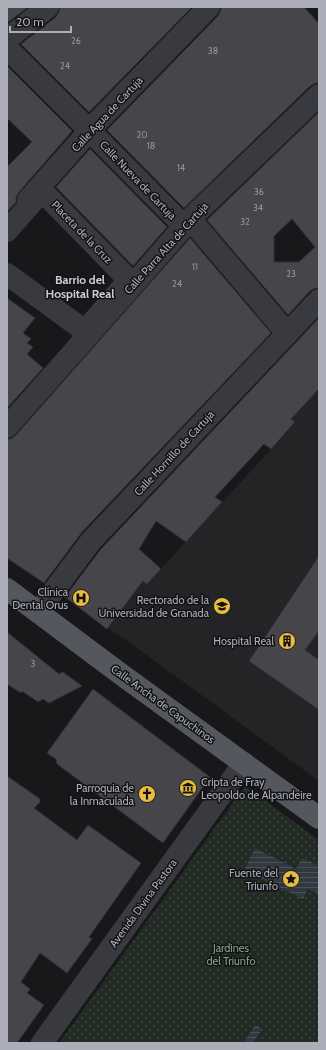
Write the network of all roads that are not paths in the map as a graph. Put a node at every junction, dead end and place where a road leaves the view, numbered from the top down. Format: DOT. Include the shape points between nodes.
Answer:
graph roads {
  1 [pos="48,7"];
  2 [pos="209,7"];
  3 [pos="7,39"];
  4 [pos="7,48"];
  5 [pos="319,95"];
  6 [pos="90,130"];
  7 [pos="7,223"];
  8 [pos="187,223"];
  9 [pos="7,231"];
  10 [pos="7,274"];
  11 [pos="7,279"];
  12 [pos="319,301"];
  13 [pos="288,334"];
  14 [pos="86,337"];
  15 [pos="7,427"];
  16 [pos="7,589"];
  17 [pos="38,612"];
  18 [pos="244,763"];
  19 [pos="319,818"];
  20 [pos="42,1043"];
  1 -- 3 [label="street"];
  2 -- 6 [label="street, Calle Agua de Cartuja"];
  4 -- 6 [label="street, Calle Nueva de Cartuja"];
  5 -- 8 [label="street, Calle Parra Alta de Cartuja"];
  6 -- 7 [label="street, Calle Agua de Cartuja"];
  6 -- 8 [label="street, Calle Nueva de Cartuja"];
  8 -- 13 [label="street, Calle Nueva de Cartuja"];
  8 -- 14 [label="street, Calle Parra Alta de Cartuja"];
  9 -- 10 [label="street, Placeta de la Cruz" via="42,191 129,280 85,331"];
  11 -- 14 [label="street"];
  12 -- 13 [label="street, Calle Hornillo de Cartuja"];
  13 -- 17 [label="street, Calle Hornillo de Cartuja" via="91,541"];
  14 -- 15 [label="street, Calle Parra Alta de Cartuja"];
  16 -- 17 [label="main road, Calle Ancha de Capuchinos"];
  17 -- 18 [label="main road, Calle Ancha de Capuchinos"];
  18 -- 19 [label="main road, Calle Ancha de Capuchinos"];
  18 -- 20 [label="street, Avenida Divina Pastora"];
}
